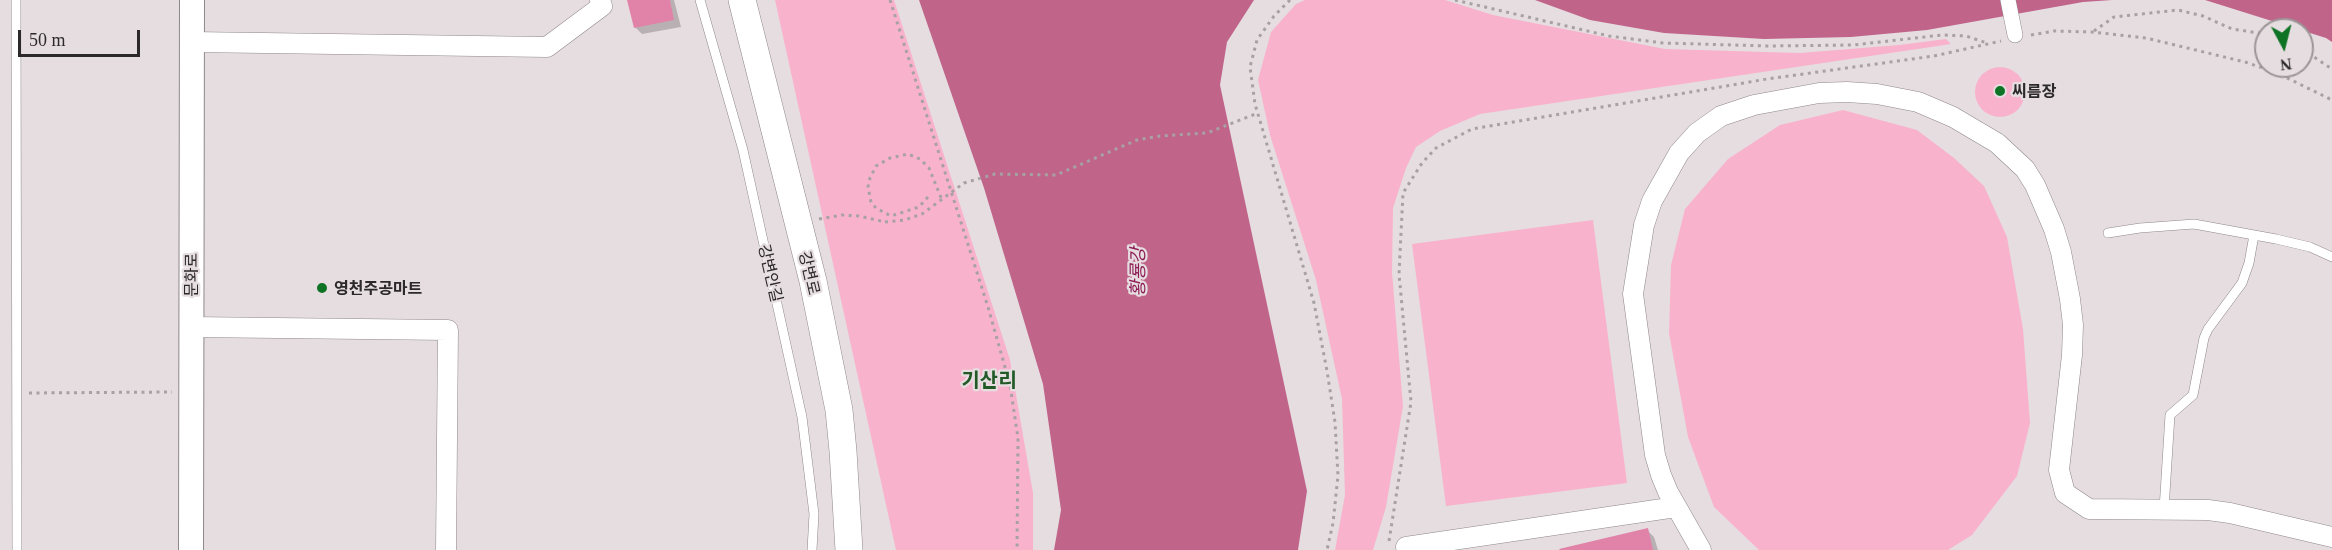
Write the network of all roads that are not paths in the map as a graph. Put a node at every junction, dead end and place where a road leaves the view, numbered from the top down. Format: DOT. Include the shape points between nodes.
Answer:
graph roads {
  1 [pos="16,0"];
  2 [pos="192,0"];
  3 [pos="600,0"];
  4 [pos="700,0"];
  5 [pos="742,0"];
  6 [pos="2008,0"];
  7 [pos="2016,37"];
  8 [pos="192,42"];
  9 [pos="2108,233"];
  10 [pos="2254,235"];
  11 [pos="2332,257"];
  12 [pos="191,327"];
  13 [pos="1676,507"];
  14 [pos="2164,509"];
  15 [pos="2332,537"];
  16 [pos="1463,544"];
  17 [pos="1397,548"];
  18 [pos="17,550"];
  19 [pos="191,550"];
  20 [pos="446,550"];
  21 [pos="812,550"];
  22 [pos="849,550"];
  23 [pos="1701,550"];
  1 -- 18 [label="lane"];
  2 -- 8 [label="street, 문화로"];
  3 -- 8 [label="street" via="602,6 547,47"];
  4 -- 21 [label="lane, 강변안길" via="743,150 802,417 814,514"];
  5 -- 22 [label="main road, 강변로" via="813,281 838,410"];
  6 -- 7 [label="street"];
  8 -- 12 [label="street, 문화로"];
  9 -- 10 [label="lane" via="2194,224"];
  10 -- 11 [label="lane"];
  10 -- 14 [label="lane" via="2242,283 2204,338 2193,395 2170,415"];
  12 -- 19 [label="street, 문화로"];
  12 -- 20 [label="street" via="448,330"];
  13 -- 14 [label="street" via="1655,455 1633,294 1652,201 1679,153 1697,133 1721,116 1754,105 1847,92 1918,102 1953,117 1996,142 2025,169 2055,229 2070,298 2072,356 2059,470 2065,493 2089,509"];
  13 -- 16 [label="street"];
  13 -- 23 [label="street"];
  14 -- 15 [label="street" via="2230,513"];
  16 -- 17 [label="street"];
}
